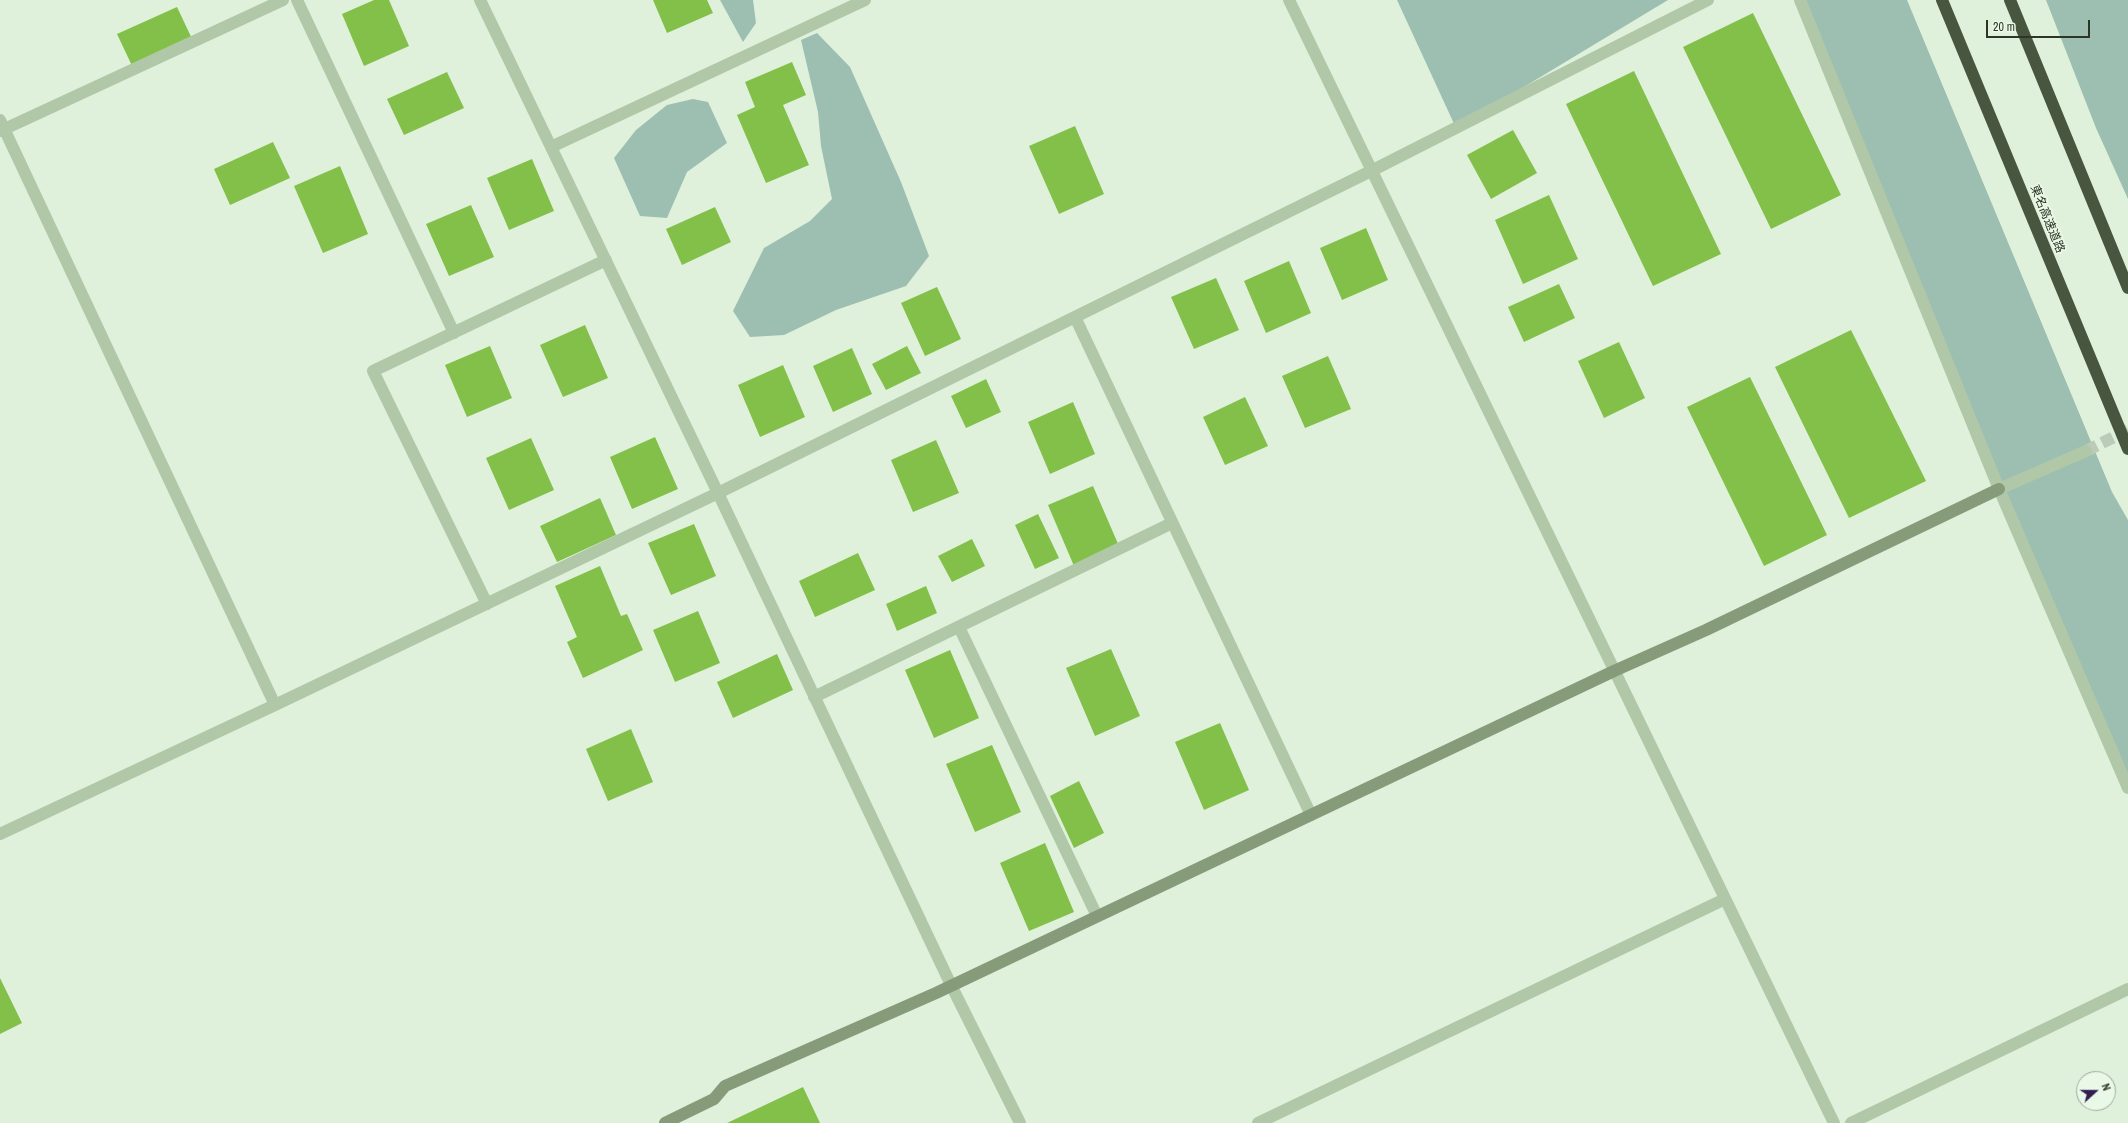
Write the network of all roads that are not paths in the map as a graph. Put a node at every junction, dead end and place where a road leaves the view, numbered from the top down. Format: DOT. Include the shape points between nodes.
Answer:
graph roads {
  1 [pos="283,0"];
  2 [pos="297,0"];
  3 [pos="480,0"];
  4 [pos="865,0"];
  5 [pos="1289,0"];
  6 [pos="1708,0"];
  7 [pos="1800,0"];
  8 [pos="1942,0"];
  9 [pos="2010,0"];
  10 [pos="1,127"];
  11 [pos="551,147"];
  12 [pos="1371,171"];
  13 [pos="606,260"];
  14 [pos="2128,288"];
  15 [pos="1074,317"];
  16 [pos="454,333"];
  17 [pos="2128,449"];
  18 [pos="2086,451"];
  19 [pos="1998,489"];
  20 [pos="718,492"];
  21 [pos="1172,523"];
  22 [pos="486,604"];
  23 [pos="959,627"];
  24 [pos="1614,671"];
  25 [pos="814,697"];
  26 [pos="275,705"];
  27 [pos="2128,788"];
  28 [pos="1311,815"];
  29 [pos="0,834"];
  30 [pos="1725,900"];
  31 [pos="1097,916"];
  32 [pos="951,985"];
  33 [pos="2128,989"];
  34 [pos="665,1123"];
  35 [pos="1020,1123"];
  36 [pos="1258,1123"];
  37 [pos="1834,1123"];
  38 [pos="1851,1123"];
  1 -- 10 [label="street"];
  2 -- 16 [label="street"];
  3 -- 11 [label="street"];
  4 -- 11 [label="street"];
  5 -- 12 [label="street"];
  6 -- 12 [label="street"];
  7 -- 19 [label="street"];
  8 -- 17 [label="highway, 東名高速道路"];
  9 -- 14 [label="highway"];
  10 -- 26 [label="street"];
  11 -- 13 [label="street"];
  12 -- 15 [label="street"];
  12 -- 24 [label="street"];
  13 -- 16 [label="street"];
  13 -- 20 [label="street"];
  15 -- 20 [label="street"];
  15 -- 21 [label="street"];
  16 -- 22 [label="street" via="373,370"];
  18 -- 19 [label="street"];
  19 -- 24 [label="street" via="1706,630"];
  19 -- 27 [label="street"];
  20 -- 22 [label="street"];
  20 -- 25 [label="street"];
  21 -- 23 [label="street"];
  21 -- 28 [label="street"];
  22 -- 26 [label="street"];
  23 -- 25 [label="street"];
  23 -- 31 [label="street"];
  24 -- 28 [label="street"];
  24 -- 30 [label="street"];
  25 -- 32 [label="street"];
  26 -- 29 [label="street"];
  28 -- 31 [label="street"];
  30 -- 36 [label="street"];
  30 -- 37 [label="street"];
  31 -- 32 [label="street"];
  32 -- 34 [label="street" via="725,1086 714,1099"];
  32 -- 35 [label="street"];
  33 -- 38 [label="street"];
}
